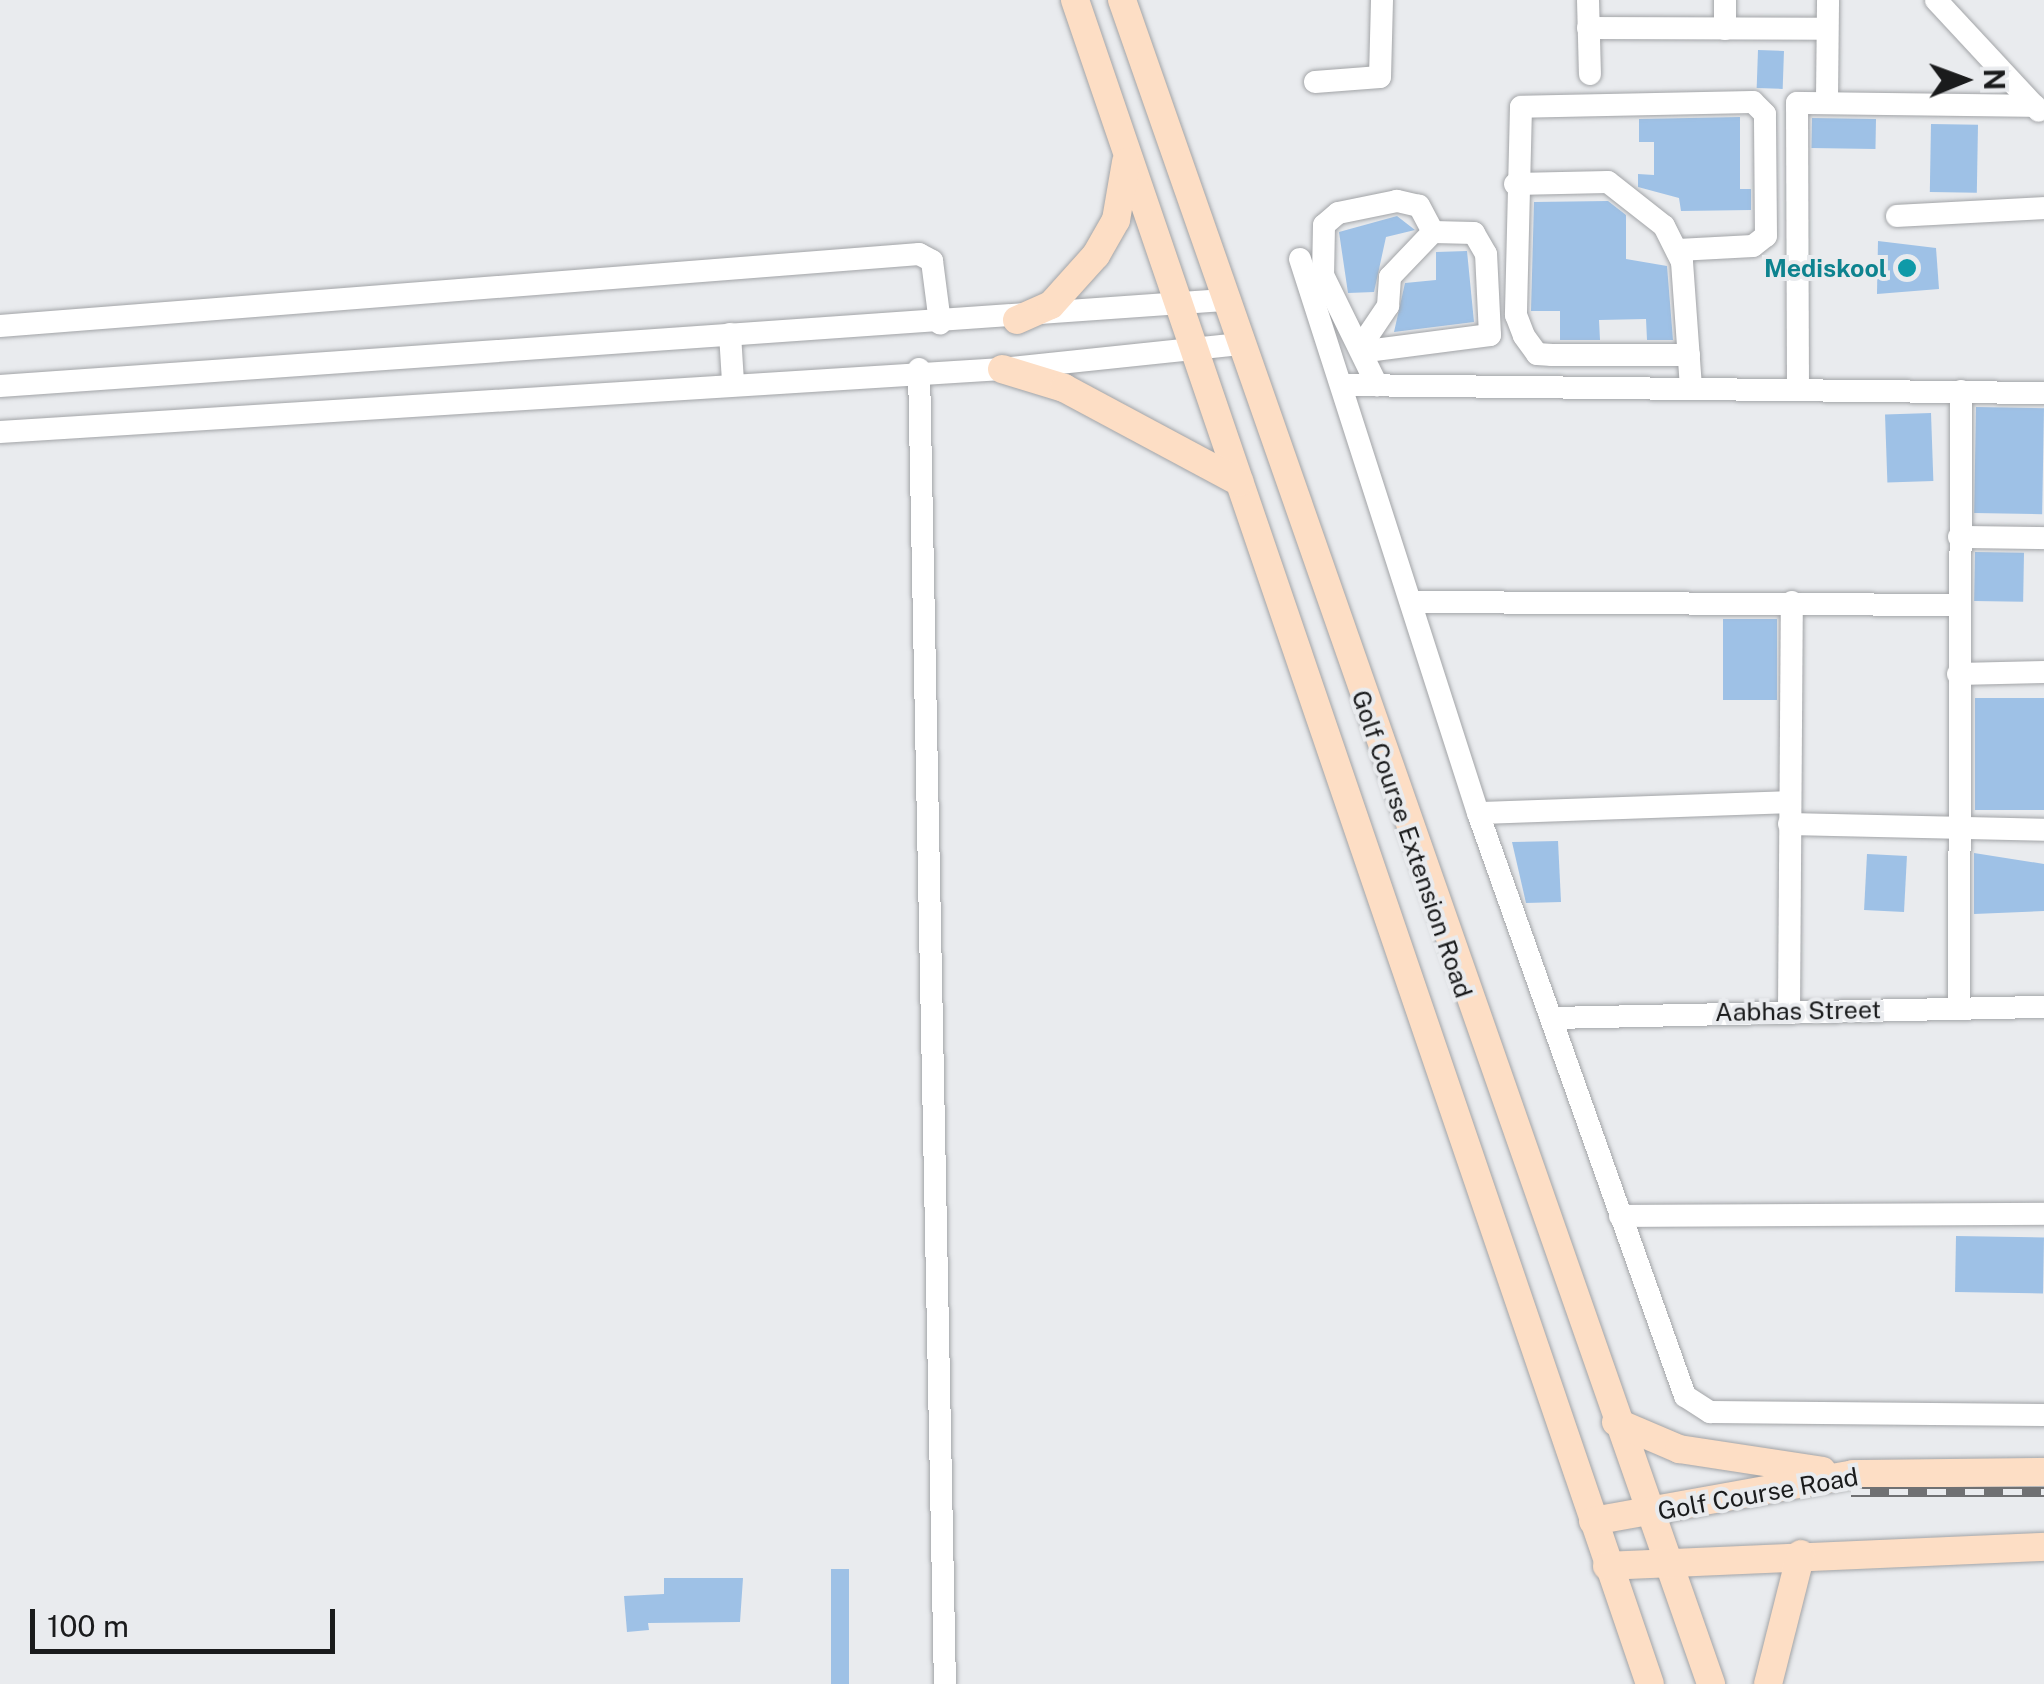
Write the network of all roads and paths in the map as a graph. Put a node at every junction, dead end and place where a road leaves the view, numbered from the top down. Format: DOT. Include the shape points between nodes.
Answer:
graph roads {
  1 [pos="1075,0"];
  2 [pos="1122,0"];
  3 [pos="1382,0"];
  4 [pos="1588,0"];
  5 [pos="1725,0"];
  6 [pos="1828,0"];
  7 [pos="1936,0"];
  8 [pos="1588,28"];
  9 [pos="1725,28"];
  10 [pos="1827,28"];
  11 [pos="1590,74"];
  12 [pos="1315,82"];
  13 [pos="1827,99"];
  14 [pos="2039,112"];
  15 [pos="1127,152"];
  16 [pos="1515,184"];
  17 [pos="2044,208"];
  18 [pos="1897,216"];
  19 [pos="1433,232"];
  20 [pos="1678,250"];
  21 [pos="1300,259"];
  22 [pos="1224,300"];
  23 [pos="1178,308"];
  24 [pos="1018,320"];
  25 [pos="940,323"];
  26 [pos="0,326"];
  27 [pos="730,334"];
  28 [pos="1238,344"];
  29 [pos="1365,347"];
  30 [pos="1190,348"];
  31 [pos="1689,354"];
  32 [pos="919,368"];
  33 [pos="1002,369"];
  34 [pos="733,382"];
  35 [pos="1345,385"];
  36 [pos="1378,385"];
  37 [pos="0,386"];
  38 [pos="1691,386"];
  39 [pos="1798,388"];
  40 [pos="1961,391"];
  41 [pos="2044,393"];
  42 [pos="0,432"];
  43 [pos="1239,482"];
  44 [pos="1958,537"];
  45 [pos="2044,538"];
  46 [pos="1411,602"];
  47 [pos="1792,602"];
  48 [pos="1957,605"];
  49 [pos="2044,672"];
  50 [pos="1958,674"];
  51 [pos="1478,813"];
  52 [pos="1789,813"];
  53 [pos="1958,830"];
  54 [pos="2044,830"];
  55 [pos="2044,1007"];
  56 [pos="1959,1008"];
  57 [pos="1788,1011"];
  58 [pos="1552,1018"];
  59 [pos="2044,1214"];
  60 [pos="1620,1216"];
  61 [pos="2044,1415"];
  62 [pos="1616,1422"];
  63 [pos="2044,1472"];
  64 [pos="1853,1474"];
  65 [pos="1648,1513"];
  66 [pos="1593,1521"];
  67 [pos="2044,1547"];
  68 [pos="1801,1554"];
  69 [pos="1661,1557"];
  70 [pos="1607,1566"];
  71 [pos="945,1684"];
  72 [pos="1650,1684"];
  73 [pos="1711,1684"];
  74 [pos="1768,1684"];
  1 -- 15 [label="main road, Golf Course Extension Road"];
  2 -- 22 [label="main road, Golf Course Extension Road"];
  3 -- 12 [label="street" via="1380,76"];
  4 -- 8 [label="street"];
  5 -- 9 [label="street"];
  6 -- 10 [label="street"];
  7 -- 14 [label="street"];
  8 -- 9 [label="street"];
  8 -- 11 [label="street"];
  9 -- 10 [label="street"];
  10 -- 13 [label="street"];
  13 -- 14 [label="street"];
  13 -- 39 [label="street" via="1798,104 1792,126"];
  15 -- 23 [label="main road, Golf Course Extension Road"];
  15 -- 24 [label="main road" via="1124,193 1096,255 1051,305"];
  16 -- 20 [label="street" via="1608,182 1664,226"];
  16 -- 20 [label="street" via="1518,116 1530,103 1754,102 1766,114 1766,236 1752,246"];
  16 -- 31 [label="street" via="1516,315 1536,354"];
  17 -- 18 [label="street"];
  19 -- 29 [label="street" via="1390,278 1388,306"];
  19 -- 29 [label="street" via="1420,206 1397,202 1338,213 1324,225 1323,275"];
  19 -- 29 [label="street" via="1474,233 1486,254 1490,335"];
  20 -- 31 [label="street"];
  21 -- 35 [label="street"];
  22 -- 23 [label="street"];
  22 -- 28 [label="main road, Golf Course Extension Road"];
  23 -- 24 [label="street"];
  23 -- 30 [label="main road, Golf Course Extension Road"];
  24 -- 25 [label="street"];
  25 -- 26 [label="street" via="932,262 919,254"];
  25 -- 27 [label="street"];
  27 -- 34 [label="street"];
  27 -- 37 [label="street"];
  28 -- 30 [label="street"];
  28 -- 62 [label="main road, Golf Course Extension Road"];
  29 -- 36 [label="street"];
  30 -- 33 [label="street"];
  30 -- 43 [label="main road, Golf Course Extension Road"];
  31 -- 38 [label="street"];
  32 -- 33 [label="street"];
  32 -- 34 [label="street"];
  32 -- 71 [label="street"];
  33 -- 43 [label="main road" via="1064,388"];
  34 -- 42 [label="street"];
  35 -- 36 [label="street"];
  35 -- 46 [label="street"];
  36 -- 38 [label="street"];
  38 -- 39 [label="street"];
  39 -- 40 [label="street"];
  40 -- 41 [label="street"];
  40 -- 44 [label="street"];
  43 -- 66 [label="main road, Golf Course Extension Road"];
  44 -- 45 [label="street"];
  44 -- 48 [label="street"];
  46 -- 47 [label="street"];
  46 -- 51 [label="street"];
  47 -- 48 [label="street"];
  47 -- 52 [label="street"];
  48 -- 50 [label="street"];
  49 -- 50 [label="street"];
  50 -- 53 [label="street"];
  51 -- 52 [label="street"];
  51 -- 58 [label="street"];
  52 -- 53 [label="street"];
  52 -- 57 [label="street"];
  53 -- 54 [label="street"];
  53 -- 56 [label="street"];
  55 -- 56 [label="street, Aabhas Street"];
  56 -- 57 [label="street, Aabhas Street"];
  57 -- 58 [label="street, Aabhas Street"];
  58 -- 60 [label="street"];
  59 -- 60 [label="street"];
  60 -- 61 [label="street" via="1685,1396 1699,1410"];
  62 -- 64 [label="main road" via="1723,1460"];
  62 -- 65 [label="main road, Golf Course Extension Road"];
  63 -- 64 [label="main road, Golf Course Road"];
  64 -- 65 [label="main road, Golf Course Road"];
  65 -- 66 [label="main road, Golf Course Road"];
  65 -- 69 [label="main road, Golf Course Extension Road"];
  66 -- 70 [label="main road, Golf Course Extension Road"];
  67 -- 68 [label="main road, Golf Course Road"];
  68 -- 69 [label="main road, Golf Course Road"];
  68 -- 74 [label="main road"];
  69 -- 70 [label="main road, Golf Course Road"];
  69 -- 73 [label="main road, Golf Course Extension Road"];
  70 -- 72 [label="main road, Golf Course Extension Road"];
}
